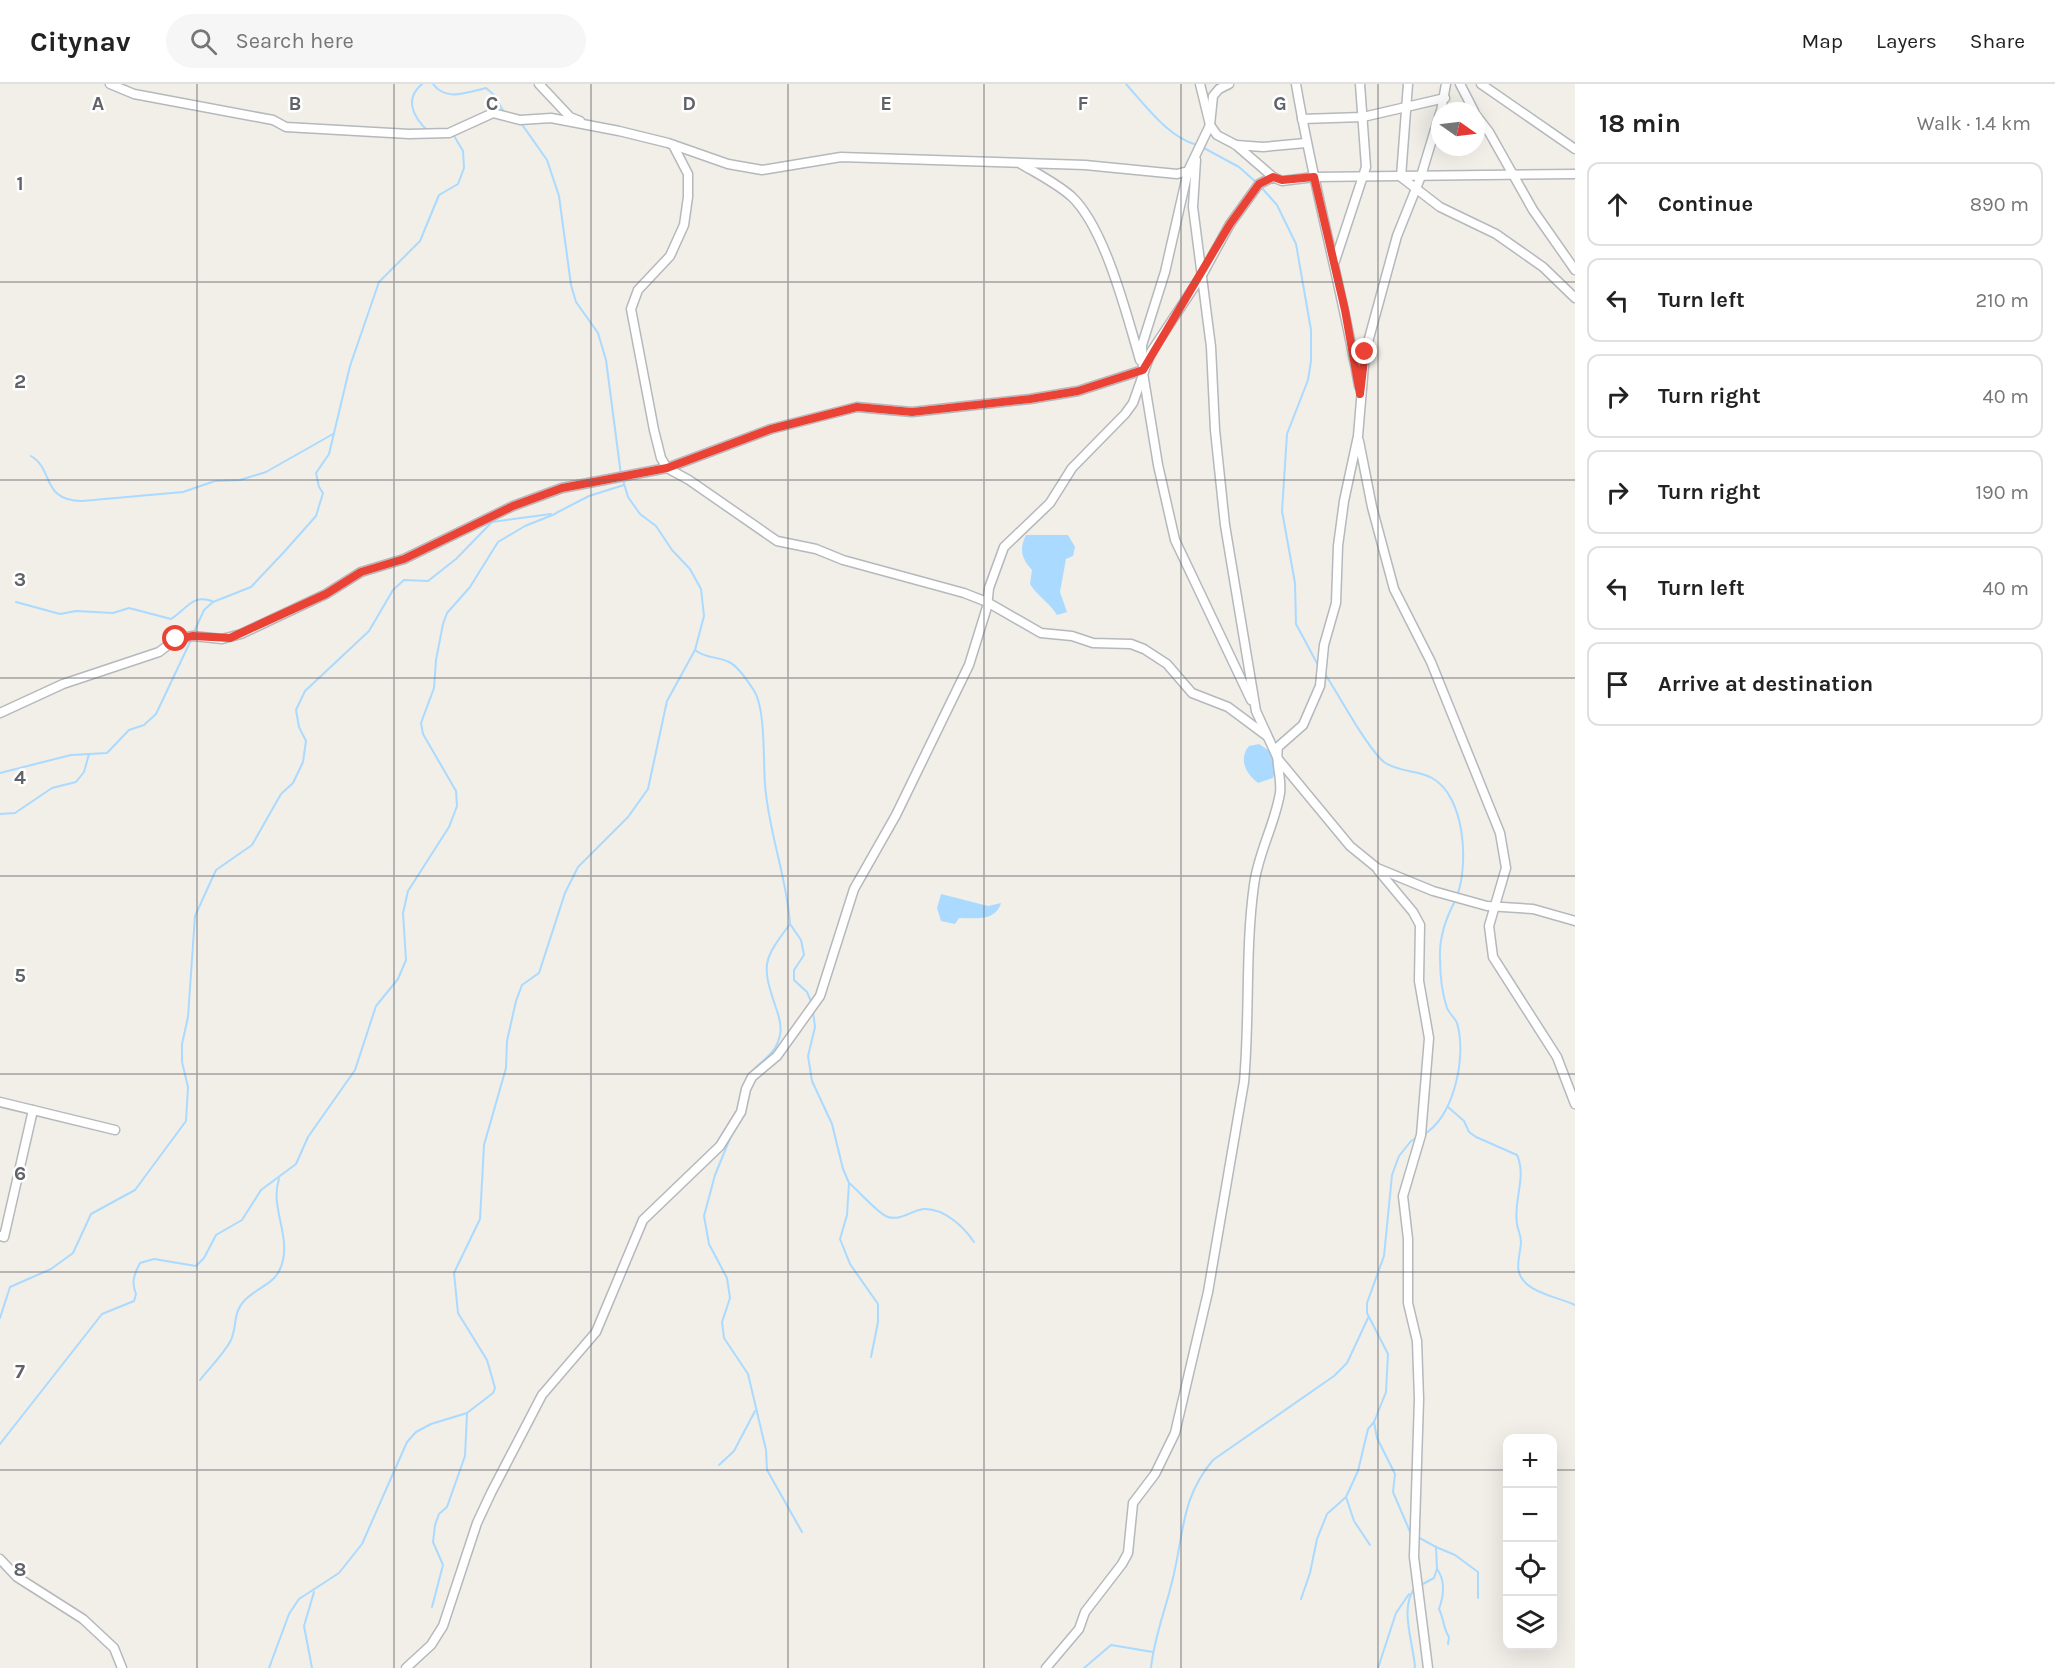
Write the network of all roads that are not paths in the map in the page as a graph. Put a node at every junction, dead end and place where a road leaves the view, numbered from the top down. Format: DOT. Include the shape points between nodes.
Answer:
graph roads {
  1 [pos="110,84"];
  2 [pos="539,84"];
  3 [pos="1200,84"];
  4 [pos="1210,84"];
  5 [pos="1229,84"];
  6 [pos="1296,84"];
  7 [pos="1359,84"];
  8 [pos="1408,84"];
  9 [pos="1446,84"];
  10 [pos="1460,84"];
  11 [pos="1481,84"];
  12 [pos="1213,96"];
  13 [pos="1445,98"];
  14 [pos="1444,102"];
  15 [pos="1469,102"];
  16 [pos="1408,106"];
  17 [pos="1363,117"];
  18 [pos="1302,119"];
  19 [pos="1210,125"];
  20 [pos="590,126"];
  21 [pos="1485,129"];
  22 [pos="1431,142"];
  23 [pos="1306,143"];
  24 [pos="673,145"];
  25 [pos="1236,145"];
  26 [pos="1575,149"];
  27 [pos="1196,152"];
  28 [pos="1018,163"];
  29 [pos="1188,171"];
  30 [pos="1575,174"];
  31 [pos="1421,176"];
  32 [pos="1514,176"];
  33 [pos="1273,177"];
  34 [pos="1314,177"];
  35 [pos="1401,177"];
  36 [pos="1363,178"];
  37 [pos="1416,188"];
  38 [pos="1334,263"];
  39 [pos="1575,270"];
  40 [pos="1202,275"];
  41 [pos="1575,298"];
  42 [pos="1143,370"];
  43 [pos="1360,394"];
  44 [pos="1359,436"];
  45 [pos="667,468"];
  46 [pos="987,602"];
  47 [pos="1256,711"];
  48 [pos="0,714"];
  49 [pos="1267,736"];
  50 [pos="1276,757"];
  51 [pos="1377,868"];
  52 [pos="1493,906"];
  53 [pos="1575,921"];
  54 [pos="0,1102"];
  55 [pos="1575,1104"];
  56 [pos="33,1110"];
  57 [pos="115,1130"];
  58 [pos="0,1236"];
  59 [pos="0,1559"];
  60 [pos="122,1668"];
  61 [pos="406,1668"];
  62 [pos="1046,1668"];
  63 [pos="1428,1668"];
  1 -- 20 [label="street" via="134,94 273,120 286,127 449,133 493,113 520,120 552,118"];
  2 -- 20 [label="street" via="570,117"];
  3 -- 19 [label="street"];
  4 -- 12 [label="street"];
  5 -- 12 [label="street"];
  6 -- 18 [label="street"];
  7 -- 17 [label="street"];
  8 -- 16 [label="street"];
  9 -- 13 [label="street"];
  10 -- 15 [label="street"];
  11 -- 26 [label="street"];
  12 -- 19 [label="street"];
  13 -- 14 [label="street"];
  13 -- 16 [label="street"];
  16 -- 17 [label="street"];
  16 -- 35 [label="street"];
  17 -- 18 [label="street"];
  17 -- 36 [label="street"];
  18 -- 23 [label="street"];
  19 -- 25 [label="street" via="1217,135"];
  19 -- 27 [label="street"];
  20 -- 24 [label="street"];
  21 -- 32 [label="street"];
  22 -- 31 [label="street"];
  23 -- 25 [label="street"];
  23 -- 34 [label="street"];
  24 -- 28 [label="street" via="728,164 762,170 842,157"];
  24 -- 45 [label="street" via="688,174 684,225 670,256 638,290 631,309 654,429"];
  25 -- 33 [label="street"];
  27 -- 29 [label="street"];
  27 -- 40 [label="street" via="1193,207"];
  28 -- 29 [label="street" via="1177,174"];
  28 -- 42 [label="street" via="1050,180 1082,208 1119,287"];
  29 -- 42 [label="street" via="1165,272 1142,345"];
  30 -- 32 [label="street"];
  31 -- 32 [label="street"];
  31 -- 35 [label="street"];
  31 -- 37 [label="street"];
  32 -- 39 [label="street"];
  33 -- 34 [label="street"];
  33 -- 40 [label="street" via="1259,184"];
  34 -- 36 [label="street"];
  34 -- 38 [label="street"];
  35 -- 36 [label="street"];
  35 -- 37 [label="street"];
  36 -- 38 [label="street"];
  37 -- 41 [label="street" via="1440,207 1496,234 1543,267"];
  37 -- 43 [label="street" via="1397,236 1365,352"];
  38 -- 43 [label="street"];
  40 -- 42 [label="street"];
  40 -- 47 [label="street" via="1225,525"];
  42 -- 45 [label="street" via="1078,391 1030,399 912,412 857,407 771,429"];
  42 -- 46 [label="street" via="1133,403 1125,414 1072,468 1050,502 1004,547"];
  42 -- 47 [label="street" via="1175,540"];
  43 -- 44 [label="street"];
  44 -- 50 [label="street" via="1344,501 1336,603 1324,645 1320,686 1303,725 1281,743"];
  44 -- 52 [label="street" via="1372,507 1394,589 1431,662 1500,833 1506,868"];
  45 -- 46 [label="street" via="777,541 816,549"];
  45 -- 48 [label="street" via="562,488 513,506 404,559 361,572 326,594 241,634 222,639 176,639 159,652 54,687"];
  46 -- 49 [label="street" via="1041,633 1144,649 1167,664 1192,693 1228,707"];
  46 -- 61 [label="street" via="969,665 896,815 854,889 820,996 777,1056 752,1077 741,1112 720,1146 644,1220 596,1332 542,1395 491,1493 443,1626 431,1645"];
  47 -- 49 [label="street"];
  49 -- 50 [label="street"];
  50 -- 51 [label="street" via="1350,846"];
  50 -- 62 [label="street" via="1280,794 1254,884 1244,1082 1208,1292 1175,1432 1155,1474 1133,1503 1128,1553 1122,1564 1085,1612 1079,1629"];
  51 -- 52 [label="street" via="1433,891"];
  51 -- 63 [label="street" via="1420,926 1419,981 1429,1038 1421,1136 1403,1196 1408,1303 1416,1341 1419,1399 1413,1546"];
  52 -- 53 [label="street" via="1533,909"];
  52 -- 55 [label="street" via="1489,926 1493,957 1557,1057"];
  54 -- 56 [label="street"];
  56 -- 57 [label="street"];
  56 -- 58 [label="street" via="4,1237"];
  59 -- 60 [label="street" via="17,1577 83,1619 114,1648"];
}
